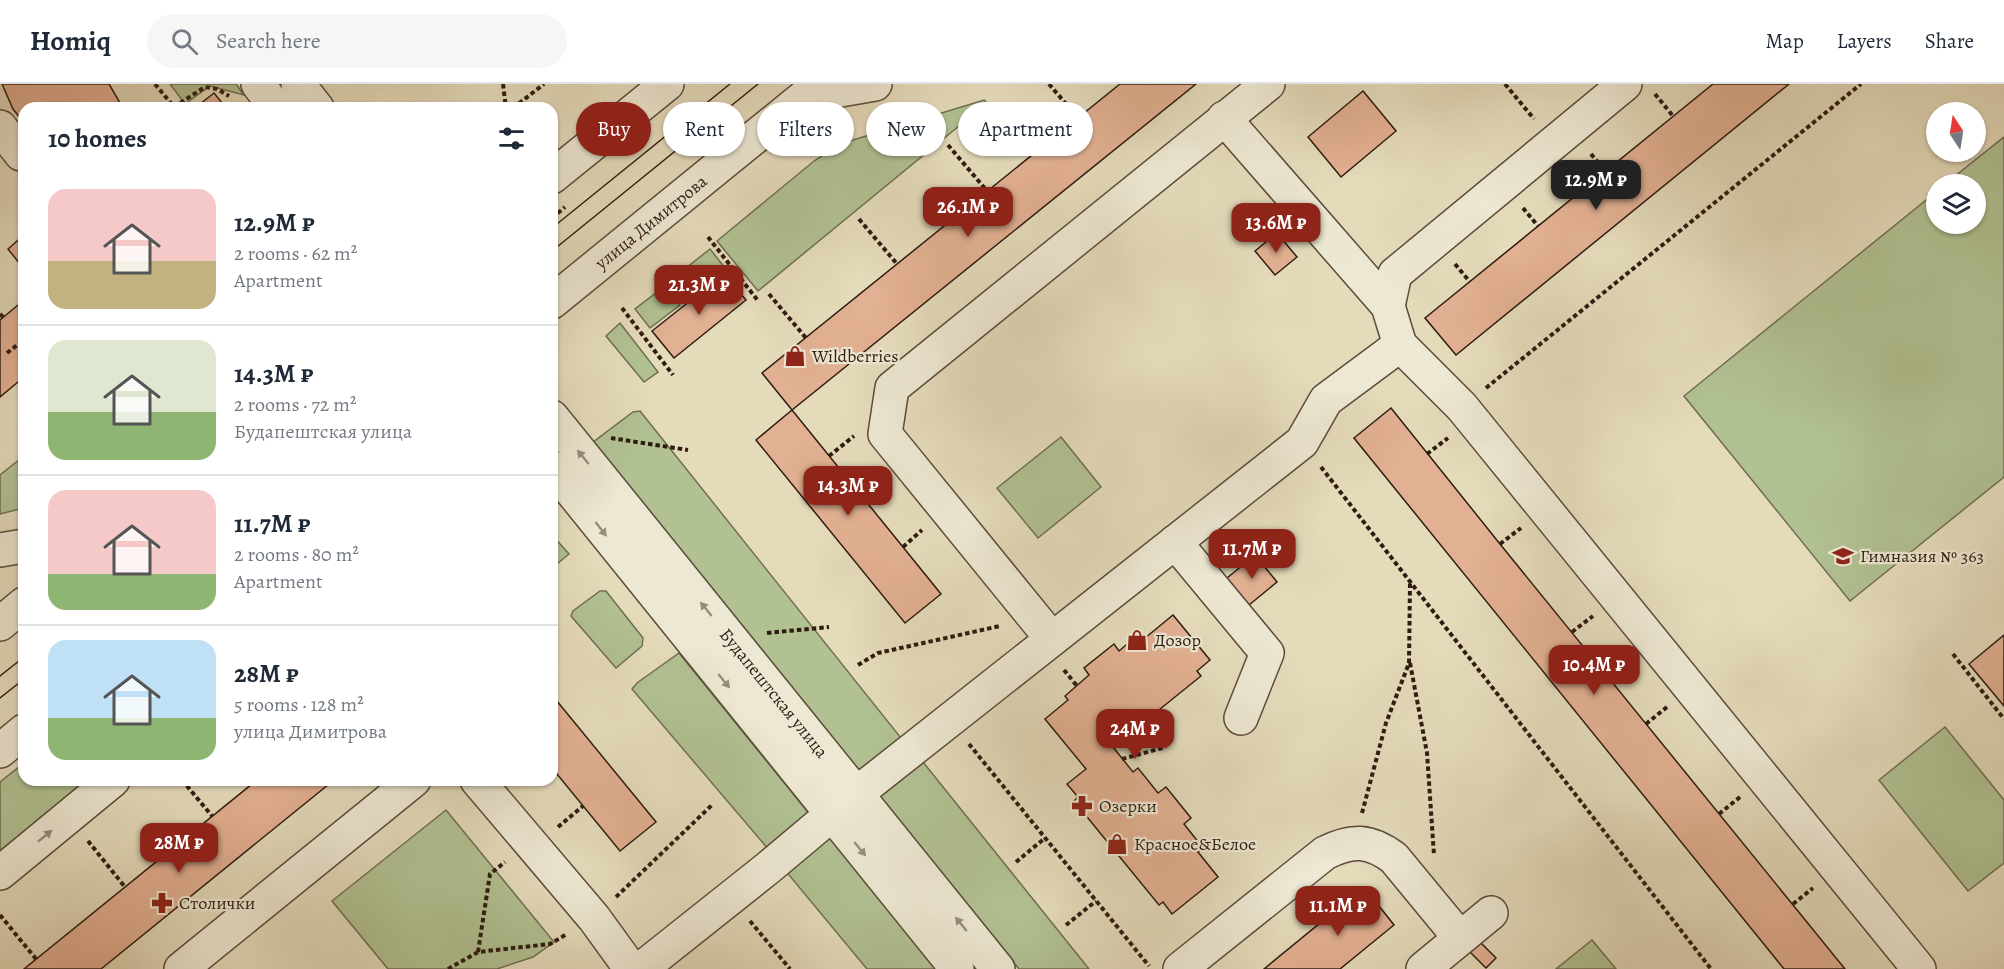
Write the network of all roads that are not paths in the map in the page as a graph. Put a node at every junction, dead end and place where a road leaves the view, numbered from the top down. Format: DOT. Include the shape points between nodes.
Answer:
graph roads {
  1 [pos="298,84"];
  2 [pos="667,84"];
  3 [pos="875,84"];
  4 [pos="1268,84"];
  5 [pos="1639,88"];
  6 [pos="813,90"];
  7 [pos="246,91"];
  8 [pos="265,102"];
  9 [pos="312,102"];
  10 [pos="1224,118"];
  11 [pos="0,127"];
  12 [pos="18,150"];
  13 [pos="558,172"];
  14 [pos="558,297"];
  15 [pos="1388,306"];
  16 [pos="1400,345"];
  17 [pos="558,425"];
  18 [pos="558,474"];
  19 [pos="1175,542"];
  20 [pos="18,547"];
  21 [pos="0,550"];
  22 [pos="18,609"];
  23 [pos="0,624"];
  24 [pos="1044,629"];
  25 [pos="1241,718"];
  26 [pos="18,736"];
  27 [pos="0,751"];
  28 [pos="106,786"];
  29 [pos="407,786"];
  30 [pos="482,786"];
  31 [pos="844,804"];
  32 [pos="0,873"];
  33 [pos="1491,913"];
  34 [pos="1460,938"];
  35 [pos="1434,966"];
  36 [pos="181,969"];
  37 [pos="631,969"];
  38 [pos="641,969"];
  39 [pos="957,969"];
  40 [pos="998,969"];
  41 [pos="1179,969"];
  42 [pos="1919,969"];
  1 -- 9 [label="street"];
  2 -- 13 [label="street"];
  3 -- 6 [label="street, улица Димитрова"];
  4 -- 10 [label="street"];
  5 -- 15 [label="street" via="1554,143 1395,274"];
  6 -- 14 [label="street, улица Димитрова"];
  7 -- 8 [label="street"];
  10 -- 15 [label="street"];
  10 -- 24 [label="street" via="892,388 885,434"];
  11 -- 12 [label="street"];
  15 -- 16 [label="street"];
  16 -- 19 [label="street" via="1326,400 1302,442"];
  16 -- 42 [label="street" via="1462,407"];
  31 -- 17 [label="street, Будапештская улица, one-way"];
  18 -- 31 [label="street, Будапештская улица, one-way"];
  19 -- 24 [label="street"];
  19 -- 25 [label="street" via="1267,653"];
  20 -- 21 [label="street"];
  22 -- 23 [label="street"];
  24 -- 31 [label="street" via="949,720"];
  26 -- 27 [label="street"];
  32 -- 28 [label="street, one-way"];
  29 -- 36 [label="street"];
  30 -- 37 [label="street" via="594,918"];
  31 -- 38 [label="street"];
  31 -- 39 [label="street, Будапештская улица, one-way"];
  40 -- 31 [label="street, Будапештская улица, one-way"];
  33 -- 34 [label="street"];
  34 -- 35 [label="street"];
  34 -- 41 [label="street" via="1394,858 1370,844 1357,842 1325,853"];
}
